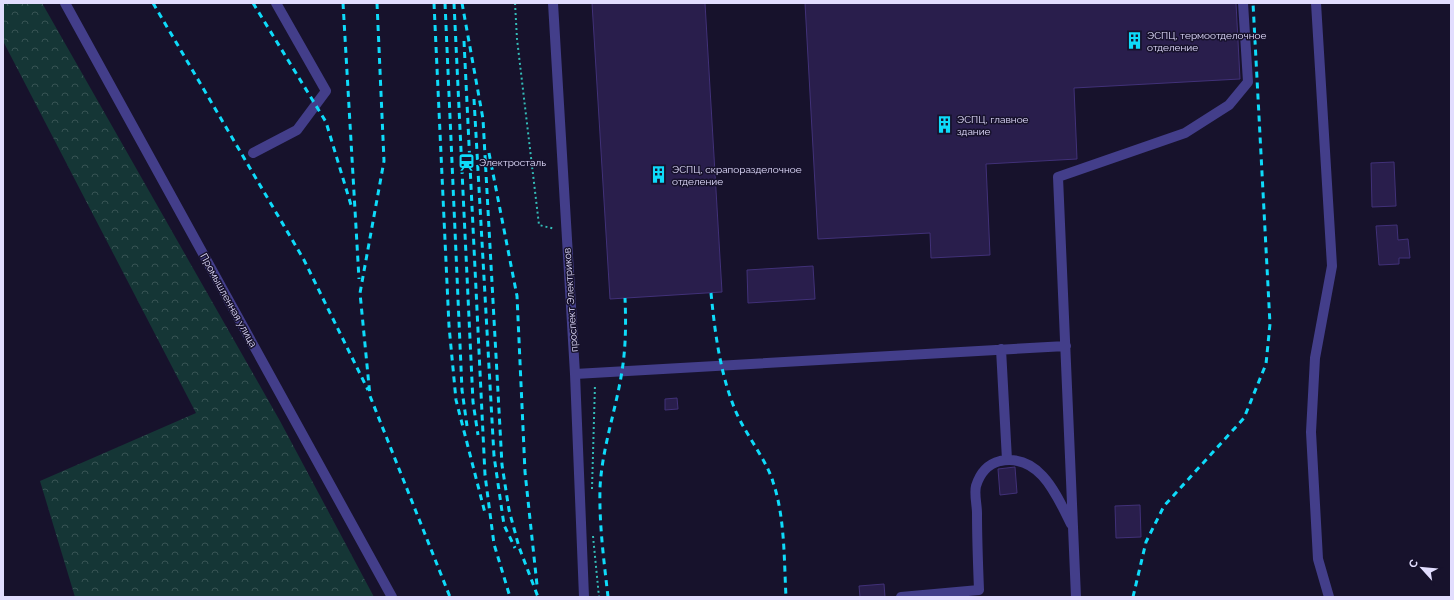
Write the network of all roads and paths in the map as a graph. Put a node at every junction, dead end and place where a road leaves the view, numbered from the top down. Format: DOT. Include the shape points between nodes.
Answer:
graph roads {
  1 [pos="65,3"];
  2 [pos="276,3"];
  3 [pos="515,3"];
  4 [pos="553,3"];
  5 [pos="1243,3"];
  6 [pos="1316,3"];
  7 [pos="253,154"];
  8 [pos="566,231"];
  9 [pos="1066,346"];
  10 [pos="1001,349"];
  11 [pos="596,373"];
  12 [pos="575,374"];
  13 [pos="1007,460"];
  14 [pos="592,490"];
  15 [pos="1073,528"];
  16 [pos="593,529"];
  17 [pos="979,594"];
  18 [pos="392,597"];
  19 [pos="584,597"];
  20 [pos="599,597"];
  21 [pos="901,597"];
  22 [pos="1076,597"];
  23 [pos="1329,597"];
  1 -- 18 [label="street, Промышленная улица"];
  2 -- 7 [label="street" via="326,91 297,130"];
  3 -- 8 [label="path" via="516,39 539,225"];
  4 -- 8 [label="street, проспект Электриков"];
  5 -- 9 [label="street" via="1248,82 1229,105 1185,133 1058,177"];
  6 -- 23 [label="street" via="1332,266 1314,358 1311,432 1318,559"];
  8 -- 12 [label="street, проспект Электриков"];
  9 -- 10 [label="street"];
  9 -- 15 [label="street"];
  10 -- 11 [label="street"];
  10 -- 13 [label="street"];
  11 -- 12 [label="street"];
  11 -- 14 [label="path"];
  12 -- 19 [label="street, проспект Электриков"];
  13 -- 15 [label="street" via="1024,461 1034,467 1052,486"];
  13 -- 17 [label="street" via="985,468 976,487"];
  15 -- 22 [label="street"];
  16 -- 20 [label="path"];
  17 -- 21 [label="street"];
}
